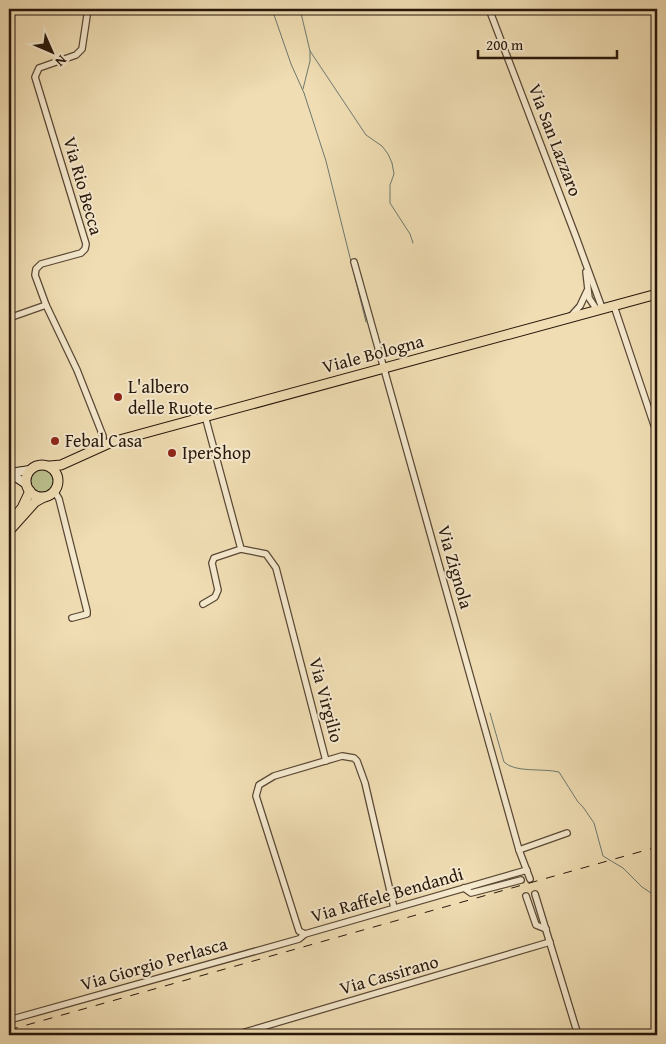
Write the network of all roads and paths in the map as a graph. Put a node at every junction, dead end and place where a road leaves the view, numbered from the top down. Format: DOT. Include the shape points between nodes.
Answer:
graph roads {
  1 [pos="88,9"];
  2 [pos="488,9"];
  3 [pos="583,255"];
  4 [pos="354,262"];
  5 [pos="587,291"];
  6 [pos="657,294"];
  7 [pos="46,305"];
  8 [pos="614,306"];
  9 [pos="599,309"];
  10 [pos="570,317"];
  11 [pos="9,318"];
  12 [pos="384,368"];
  13 [pos="205,416"];
  14 [pos="657,434"];
  15 [pos="100,447"];
  16 [pos="50,466"];
  17 [pos="30,470"];
  18 [pos="9,474"];
  19 [pos="59,482"];
  20 [pos="28,488"];
  21 [pos="55,492"];
  22 [pos="44,497"];
  23 [pos="9,522"];
  24 [pos="9,531"];
  25 [pos="241,549"];
  26 [pos="203,604"];
  27 [pos="72,618"];
  28 [pos="326,761"];
  29 [pos="567,833"];
  30 [pos="520,850"];
  31 [pos="527,870"];
  32 [pos="530,879"];
  33 [pos="520,880"];
  34 [pos="464,888"];
  35 [pos="535,894"];
  36 [pos="526,896"];
  37 [pos="394,908"];
  38 [pos="546,928"];
  39 [pos="305,934"];
  40 [pos="550,942"];
  41 [pos="9,1020"];
  42 [pos="235,1035"];
  43 [pos="578,1035"];
  1 -- 7 [label="street, Via Rio Becca" via="82,50 39,68 35,77 86,244 81,253 41,264 36,269 35,275"];
  2 -- 3 [label="street, Via San Lazzaro"];
  3 -- 5 [label="street, Via San Lazzaro"];
  3 -- 9 [label="street, Via San Lazzaro"];
  4 -- 12 [label="street, Via Zignola"];
  5 -- 9 [label="street, Via San Lazzaro"];
  5 -- 10 [label="street"];
  6 -- 8 [label="main road, Viale Bologna"];
  7 -- 11 [label="street"];
  7 -- 15 [label="street, Via Rio Becca" via="103,436"];
  8 -- 9 [label="main road, Viale Bologna"];
  8 -- 14 [label="street"];
  9 -- 10 [label="main road, Viale Bologna"];
  10 -- 12 [label="main road, Viale Bologna"];
  12 -- 13 [label="main road, Viale Bologna"];
  12 -- 30 [label="street, Via Zignola"];
  13 -- 15 [label="main road, Viale Bologna"];
  13 -- 25 [label="street"];
  15 -- 16 [label="main road" via="61,465"];
  15 -- 19 [label="main road" via="71,465"];
  16 -- 17 [label="main road" via="40,465"];
  16 -- 19 [label="main road" via="56,471"];
  17 -- 18 [label="main road"];
  17 -- 20 [label="main road" via="26,479"];
  18 -- 20 [label="main road"];
  19 -- 21 [label="main road"];
  20 -- 22 [label="main road" via="36,496"];
  20 -- 23 [label="main road" via="22,508"];
  21 -- 22 [label="main road"];
  21 -- 27 [label="street" via="87,611 87,614"];
  22 -- 24 [label="main road" via="35,502"];
  25 -- 26 [label="street, Via Virgilio" via="214,558 212,563 218,590 215,597"];
  25 -- 28 [label="street, Via Virgilio" via="266,554 276,568"];
  28 -- 37 [label="street, Via Virgilio" via="342,756 357,760"];
  28 -- 39 [label="street, Via Raffele Bendandi" via="274,776 259,785 256,796 299,931"];
  29 -- 30 [label="street"];
  30 -- 31 [label="street, Via Zignola"];
  31 -- 32 [label="street, Via Zignola"];
  31 -- 34 [label="street, Via Raffele Bendandi"];
  33 -- 34 [label="street" via="472,893"];
  34 -- 37 [label="street, Via Raffele Bendandi"];
  35 -- 38 [label="street"];
  36 -- 38 [label="street" via="536,925"];
  37 -- 39 [label="street, Via Raffele Bendandi"];
  38 -- 40 [label="street"];
  39 -- 41 [label="street, Via Giorgio Perlasca" via="299,939"];
  40 -- 42 [label="street, Via Cassirano"];
  40 -- 43 [label="street"];
}
